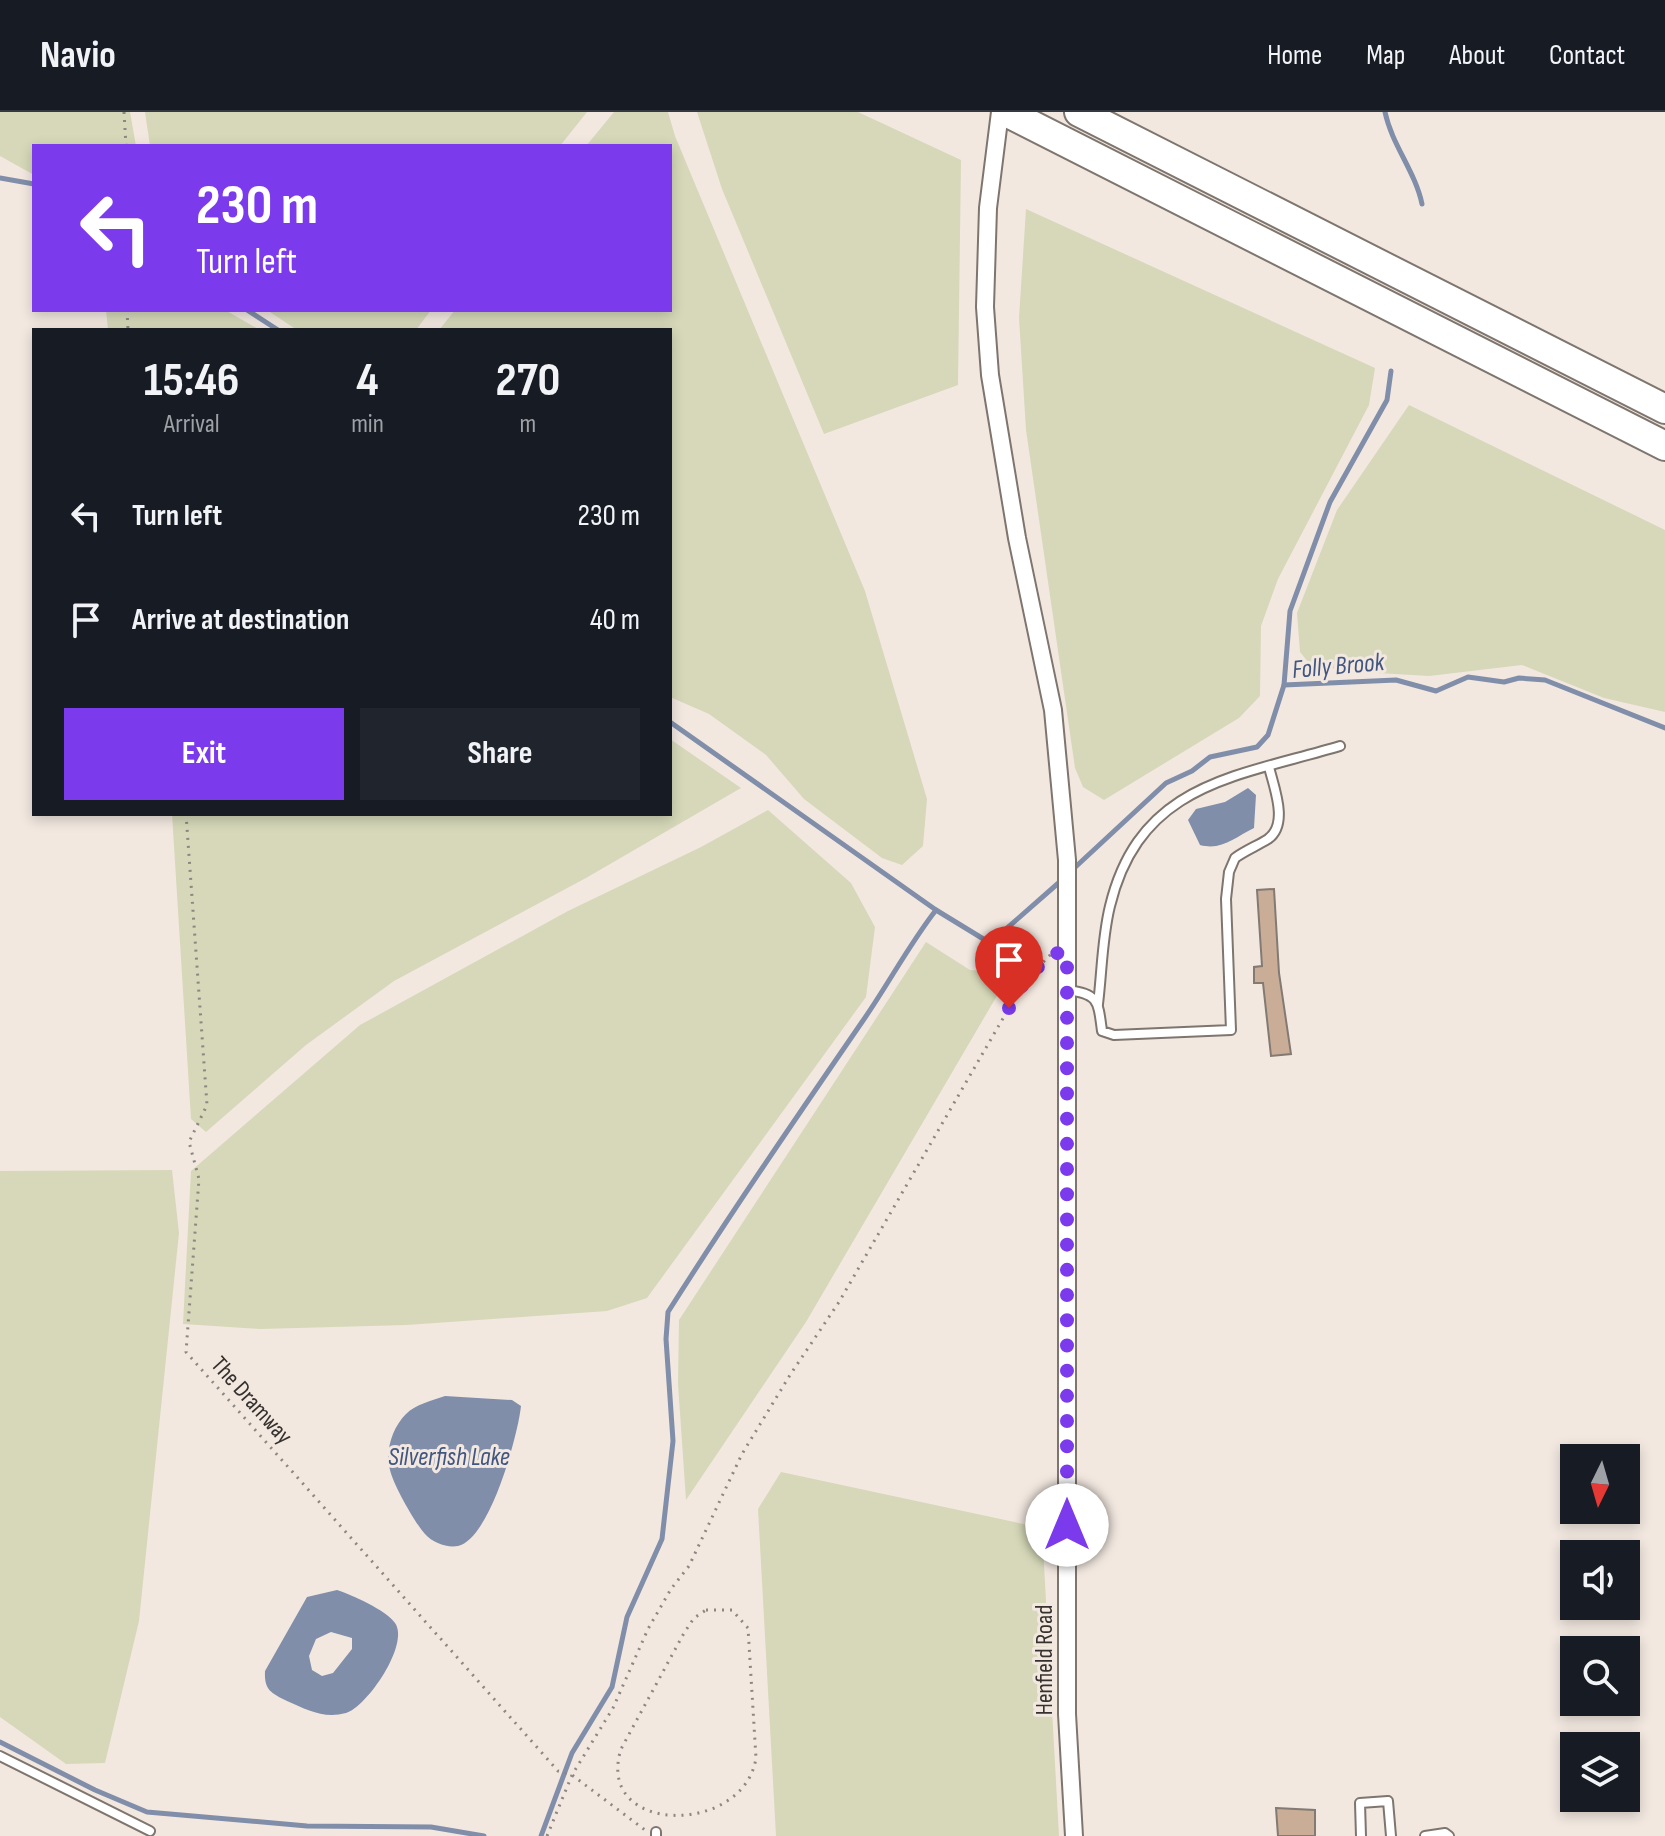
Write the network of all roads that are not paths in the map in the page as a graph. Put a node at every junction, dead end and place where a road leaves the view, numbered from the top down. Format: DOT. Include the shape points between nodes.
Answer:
graph roads {
  1 [pos="1000,112"];
  2 [pos="1006,112"];
  3 [pos="1079,112"];
  4 [pos="1665,409"];
  5 [pos="1665,446"];
  6 [pos="1340,746"];
  7 [pos="1269,767"];
  8 [pos="1067,990"];
  9 [pos="1098,1004"];
  10 [pos="0,1756"];
  11 [pos="150,1831"];
  12 [pos="1074,1836"];
  13 [pos="1361,1836"];
  14 [pos="1391,1836"];
  15 [pos="1425,1836"];
  16 [pos="1449,1836"];
  1 -- 8 [label="street, Henfield Road" via="988,208 985,307 990,375 1053,710 1067,860"];
  2 -- 5 [label="highway"];
  3 -- 4 [label="highway"];
  6 -- 7 [label="lane"];
  7 -- 9 [label="lane" via="1184,797 1143,833 1109,909"];
  7 -- 9 [label="lane" via="1278,827 1235,858 1227,884 1231,1030 1114,1035 1102,1031"];
  8 -- 9 [label="lane" via="1088,993"];
  8 -- 12 [label="street, Henfield Road" via="1067,1714"];
  10 -- 11 [label="lane"];
  13 -- 14 [label="lane" via="1360,1803 1388,1801"];
  15 -- 16 [label="lane"];
}
